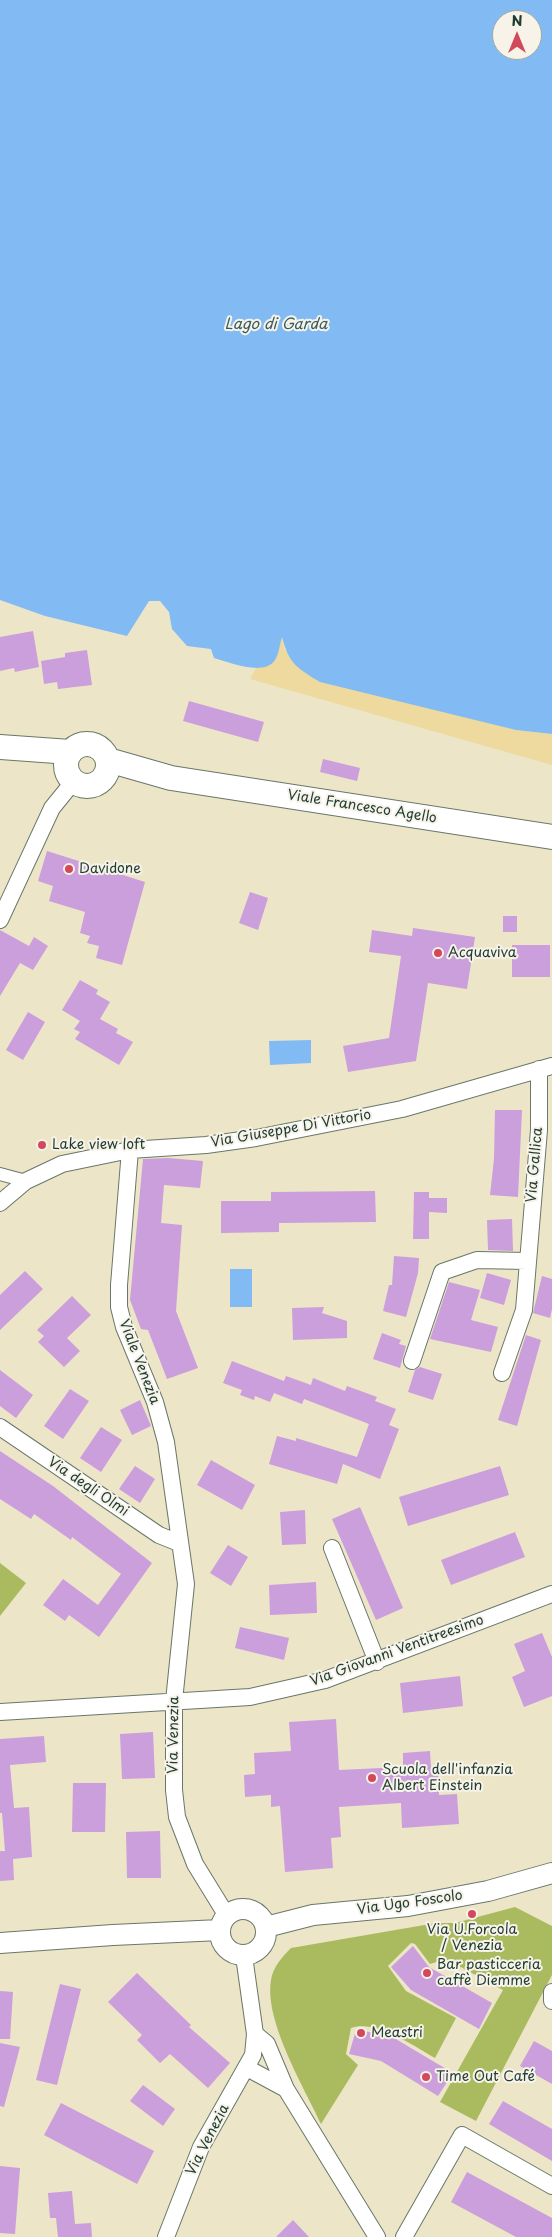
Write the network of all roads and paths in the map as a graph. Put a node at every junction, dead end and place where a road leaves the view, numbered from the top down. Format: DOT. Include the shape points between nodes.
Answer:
graph roads {
  1 [pos="0,749"];
  2 [pos="71,768"];
  3 [pos="107,768"];
  4 [pos="552,837"];
  5 [pos="0,920"];
  6 [pos="546,1068"];
  7 [pos="130,1150"];
  8 [pos="0,1174"];
  9 [pos="26,1181"];
  10 [pos="0,1203"];
  11 [pos="527,1261"];
  12 [pos="412,1361"];
  13 [pos="502,1373"];
  14 [pos="0,1428"];
  15 [pos="179,1543"];
  16 [pos="332,1548"];
  17 [pos="552,1594"];
  18 [pos="377,1662"];
  19 [pos="174,1701"];
  20 [pos="0,1712"];
  21 [pos="552,1873"];
  22 [pos="223,1923"];
  23 [pos="266,1927"];
  24 [pos="0,1943"];
  25 [pos="244,1956"];
  26 [pos="552,1992"];
  27 [pos="552,2001"];
  28 [pos="255,2034"];
  29 [pos="247,2068"];
  30 [pos="286,2088"];
  31 [pos="552,2186"];
  32 [pos="166,2237"];
  33 [pos="377,2237"];
  34 [pos="404,2237"];
  1 -- 2 [label="main road, Viale Francesco Agello"];
  2 -- 3 [label="main road, Viale Francesco Agello" via="88,786 95,785"];
  2 -- 3 [label="main road, Viale Francesco Agello" via="75,748 88,744 101,748"];
  2 -- 5 [label="street"];
  3 -- 4 [label="main road, Viale Francesco Agello"];
  6 -- 7 [label="street, Via Giuseppe Di Vittorio" via="402,1108 256,1138"];
  6 -- 11 [label="street, Via Gallica"];
  7 -- 9 [label="street, Via Giuseppe Di Vittorio" via="62,1164"];
  7 -- 15 [label="street, Viale Venezia" via="119,1307 155,1402 166,1442"];
  8 -- 9 [label="street"];
  9 -- 10 [label="street, Via Giuseppe Di Vittorio"];
  11 -- 12 [label="street" via="477,1260 442,1272"];
  11 -- 13 [label="street, Via Gallica" via="524,1310"];
  14 -- 15 [label="street, Via degli Olmi" via="159,1534"];
  15 -- 19 [label="street, Via Venezia" via="186,1584"];
  16 -- 18 [label="street"];
  17 -- 18 [label="street, Via Giovanni Ventitreesimo"];
  18 -- 19 [label="street, Via Giovanni Ventitreesimo" via="325,1680 250,1697"];
  19 -- 20 [label="street, Via Giovanni Ventitreesimo"];
  19 -- 22 [label="street, Via Venezia" via="177,1817"];
  21 -- 23 [label="street, Via Ugo Foscolo" via="488,1891 408,1906 313,1915"];
  22 -- 23 [label="street" via="239,1910 253,1911 264,1920"];
  22 -- 24 [label="street"];
  22 -- 25 [label="street" via="224,1946 236,1955"];
  23 -- 25 [label="street" via="262,1947"];
  25 -- 28 [label="street, Via Venezia"];
  26 -- 27 [label="street"];
  28 -- 29 [label="street, Via Venezia" via="253,2055"];
  28 -- 30 [label="street" via="267,2044"];
  29 -- 30 [label="street"];
  29 -- 32 [label="street, Via Venezia" via="201,2147"];
  30 -- 33 [label="street"];
  31 -- 34 [label="street" via="462,2135"];
}
